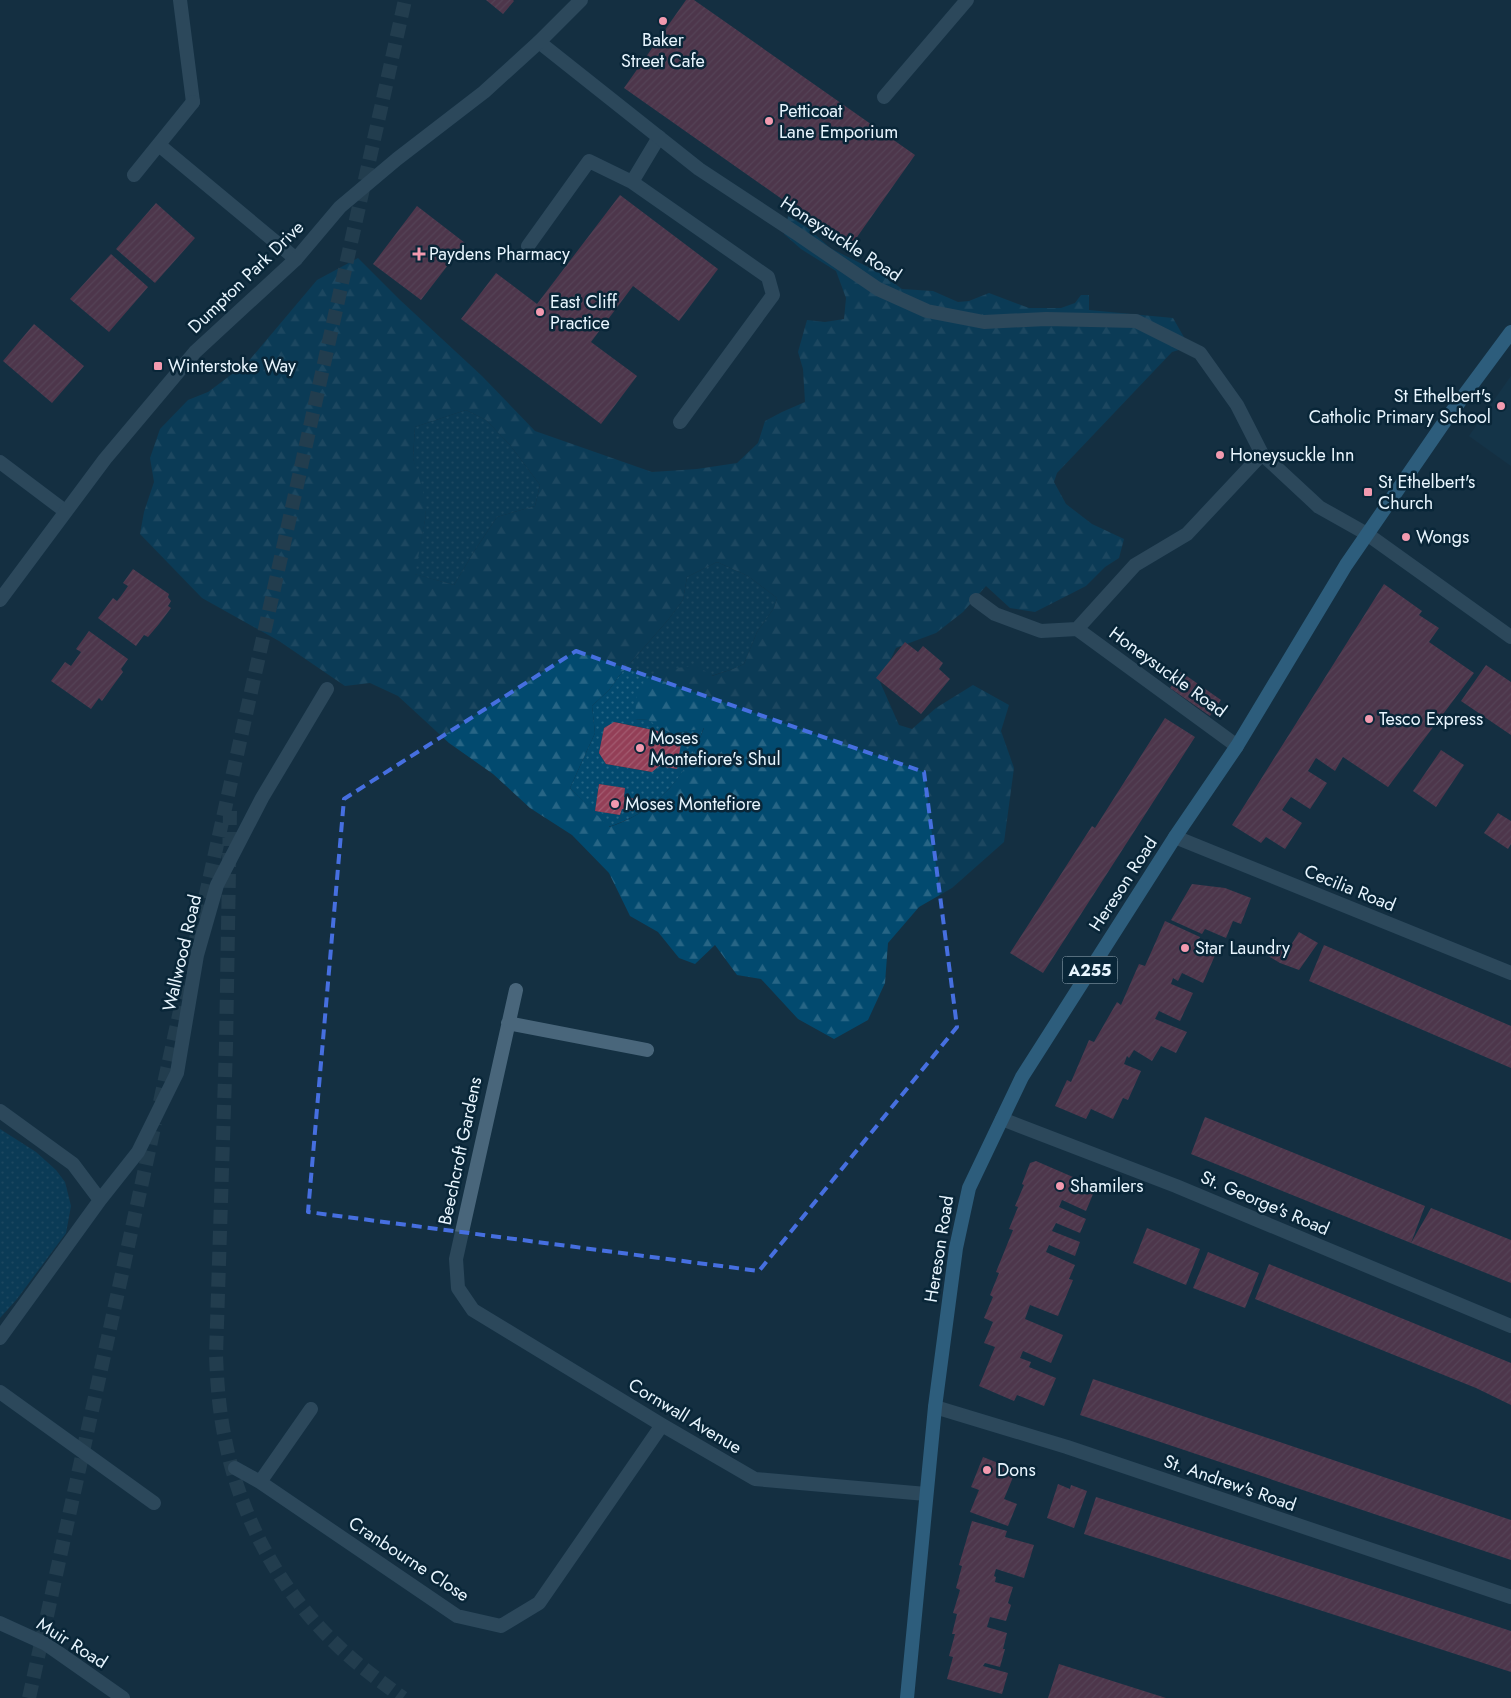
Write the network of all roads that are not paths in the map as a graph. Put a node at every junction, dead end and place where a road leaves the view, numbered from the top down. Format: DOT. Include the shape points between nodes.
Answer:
graph roads {
  1 [pos="180,0"];
  2 [pos="581,0"];
  3 [pos="967,0"];
  4 [pos="539,42"];
  5 [pos="884,97"];
  6 [pos="659,137"];
  7 [pos="159,145"];
  8 [pos="134,175"];
  9 [pos="632,182"];
  10 [pos="528,246"];
  11 [pos="296,259"];
  12 [pos="1511,332"];
  13 [pos="680,422"];
  14 [pos="1262,454"];
  15 [pos="0,462"];
  16 [pos="65,510"];
  17 [pos="1367,534"];
  18 [pos="0,600"];
  19 [pos="976,600"];
  20 [pos="1077,629"];
  21 [pos="1511,637"];
  22 [pos="326,690"];
  23 [pos="1237,746"];
  24 [pos="1175,837"];
  25 [pos="1511,973"];
  26 [pos="516,990"];
  27 [pos="508,1023"];
  28 [pos="646,1050"];
  29 [pos="0,1111"];
  30 [pos="1002,1119"];
  31 [pos="100,1200"];
  32 [pos="458,1288"];
  33 [pos="1511,1326"];
  34 [pos="0,1338"];
  35 [pos="0,1392"];
  36 [pos="935,1407"];
  37 [pos="311,1409"];
  38 [pos="662,1425"];
  39 [pos="235,1468"];
  40 [pos="260,1482"];
  41 [pos="926,1494"];
  42 [pos="154,1503"];
  43 [pos="1511,1597"];
  44 [pos="0,1623"];
  45 [pos="910,1697"];
  46 [pos="122,1698"];
  1 -- 7 [label="street" via="194,102"];
  2 -- 4 [label="street, Dumpton Park Drive"];
  3 -- 5 [label="street"];
  4 -- 6 [label="street, Honeysuckle Road"];
  4 -- 11 [label="street, Dumpton Park Drive" via="484,92 340,207"];
  6 -- 9 [label="street"];
  6 -- 14 [label="street, Honeysuckle Road" via="699,169 878,289 927,311 984,322 1046,319 1136,321 1200,354 1237,405"];
  7 -- 8 [label="street"];
  7 -- 11 [label="street"];
  9 -- 10 [label="street" via="589,161"];
  9 -- 13 [label="street" via="768,277 773,295"];
  11 -- 16 [label="street, Dumpton Park Drive" via="195,352"];
  12 -- 17 [label="main road, Hereson Road / A255" via="1445,420"];
  14 -- 17 [label="street, Honeysuckle Road" via="1319,507"];
  14 -- 20 [label="street, Honeysuckle Road" via="1187,534 1135,565"];
  15 -- 16 [label="street"];
  16 -- 18 [label="street, Dumpton Park Drive"];
  17 -- 21 [label="street, Honeysuckle Road"];
  17 -- 23 [label="main road, Hereson Road / A255"];
  19 -- 20 [label="street" via="995,614 1041,631"];
  20 -- 23 [label="street, Honeysuckle Road"];
  22 -- 31 [label="street, Wallwood Road" via="262,798 217,885 197,955 177,1073 138,1152"];
  23 -- 24 [label="main road, Hereson Road / A255"];
  24 -- 25 [label="street, Cecilia Road"];
  24 -- 30 [label="main road, Hereson Road / A255" via="1022,1077"];
  26 -- 27 [label="street, Beechcroft Gardens"];
  27 -- 28 [label="street"];
  27 -- 32 [label="street, Beechcroft Gardens" via="456,1259"];
  29 -- 31 [label="street" via="74,1164"];
  30 -- 33 [label="street, St. George's Road" via="1170,1183"];
  30 -- 36 [label="main road, Hereson Road / A255" via="969,1188 956,1248"];
  31 -- 34 [label="street"];
  32 -- 38 [label="street, Cornwall Avenue" via="473,1310"];
  35 -- 42 [label="street"];
  36 -- 41 [label="main road, Hereson Road / A255"];
  36 -- 43 [label="street, St. Andrew's Road" via="1067,1447"];
  37 -- 40 [label="street"];
  38 -- 40 [label="street, Cranbourne Close" via="539,1603 501,1626 457,1616"];
  38 -- 41 [label="street, Cornwall Avenue" via="755,1479"];
  39 -- 40 [label="street, Cranbourne Close"];
  41 -- 45 [label="main road, Hereson Road / A255"];
  44 -- 46 [label="street, Muir Road" via="46,1644"];
}
